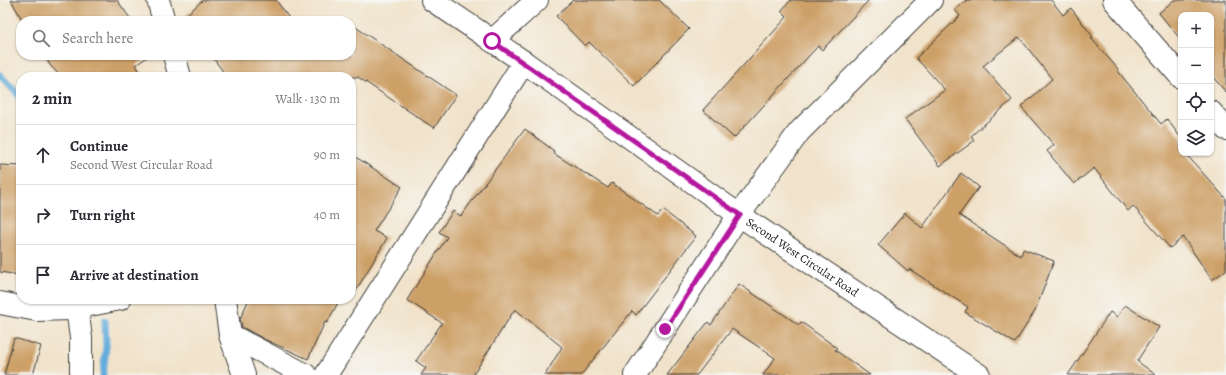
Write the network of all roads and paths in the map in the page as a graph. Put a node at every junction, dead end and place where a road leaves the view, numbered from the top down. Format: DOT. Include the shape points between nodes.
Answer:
graph roads {
  1 [pos="158,0"];
  2 [pos="432,0"];
  3 [pos="537,0"];
  4 [pos="931,0"];
  5 [pos="1122,3"];
  6 [pos="163,16"];
  7 [pos="492,41"];
  8 [pos="175,60"];
  9 [pos="524,62"];
  10 [pos="179,72"];
  11 [pos="1178,73"];
  12 [pos="1214,115"];
  13 [pos="1226,128"];
  14 [pos="740,215"];
  15 [pos="0,303"];
  16 [pos="96,304"];
  17 [pos="226,304"];
  18 [pos="77,308"];
  19 [pos="230,335"];
  20 [pos="81,375"];
  21 [pos="244,375"];
  22 [pos="306,375"];
  23 [pos="326,375"];
  24 [pos="635,375"];
  25 [pos="979,375"];
  1 -- 6 [label="street"];
  2 -- 7 [label="street, Second West Circular Road"];
  3 -- 7 [label="street"];
  4 -- 14 [label="street" via="799,132"];
  5 -- 11 [label="street"];
  7 -- 9 [label="street, Second West Circular Road"];
  8 -- 10 [label="street"];
  9 -- 14 [label="street, Second West Circular Road"];
  9 -- 23 [label="street"];
  12 -- 13 [label="street"];
  14 -- 24 [label="street"];
  14 -- 25 [label="street, Second West Circular Road"];
  15 -- 18 [label="street" via="37,310"];
  16 -- 18 [label="street"];
  17 -- 19 [label="street"];
  18 -- 20 [label="street" via="82,338"];
  19 -- 21 [label="street"];
  19 -- 22 [label="street"];
}
